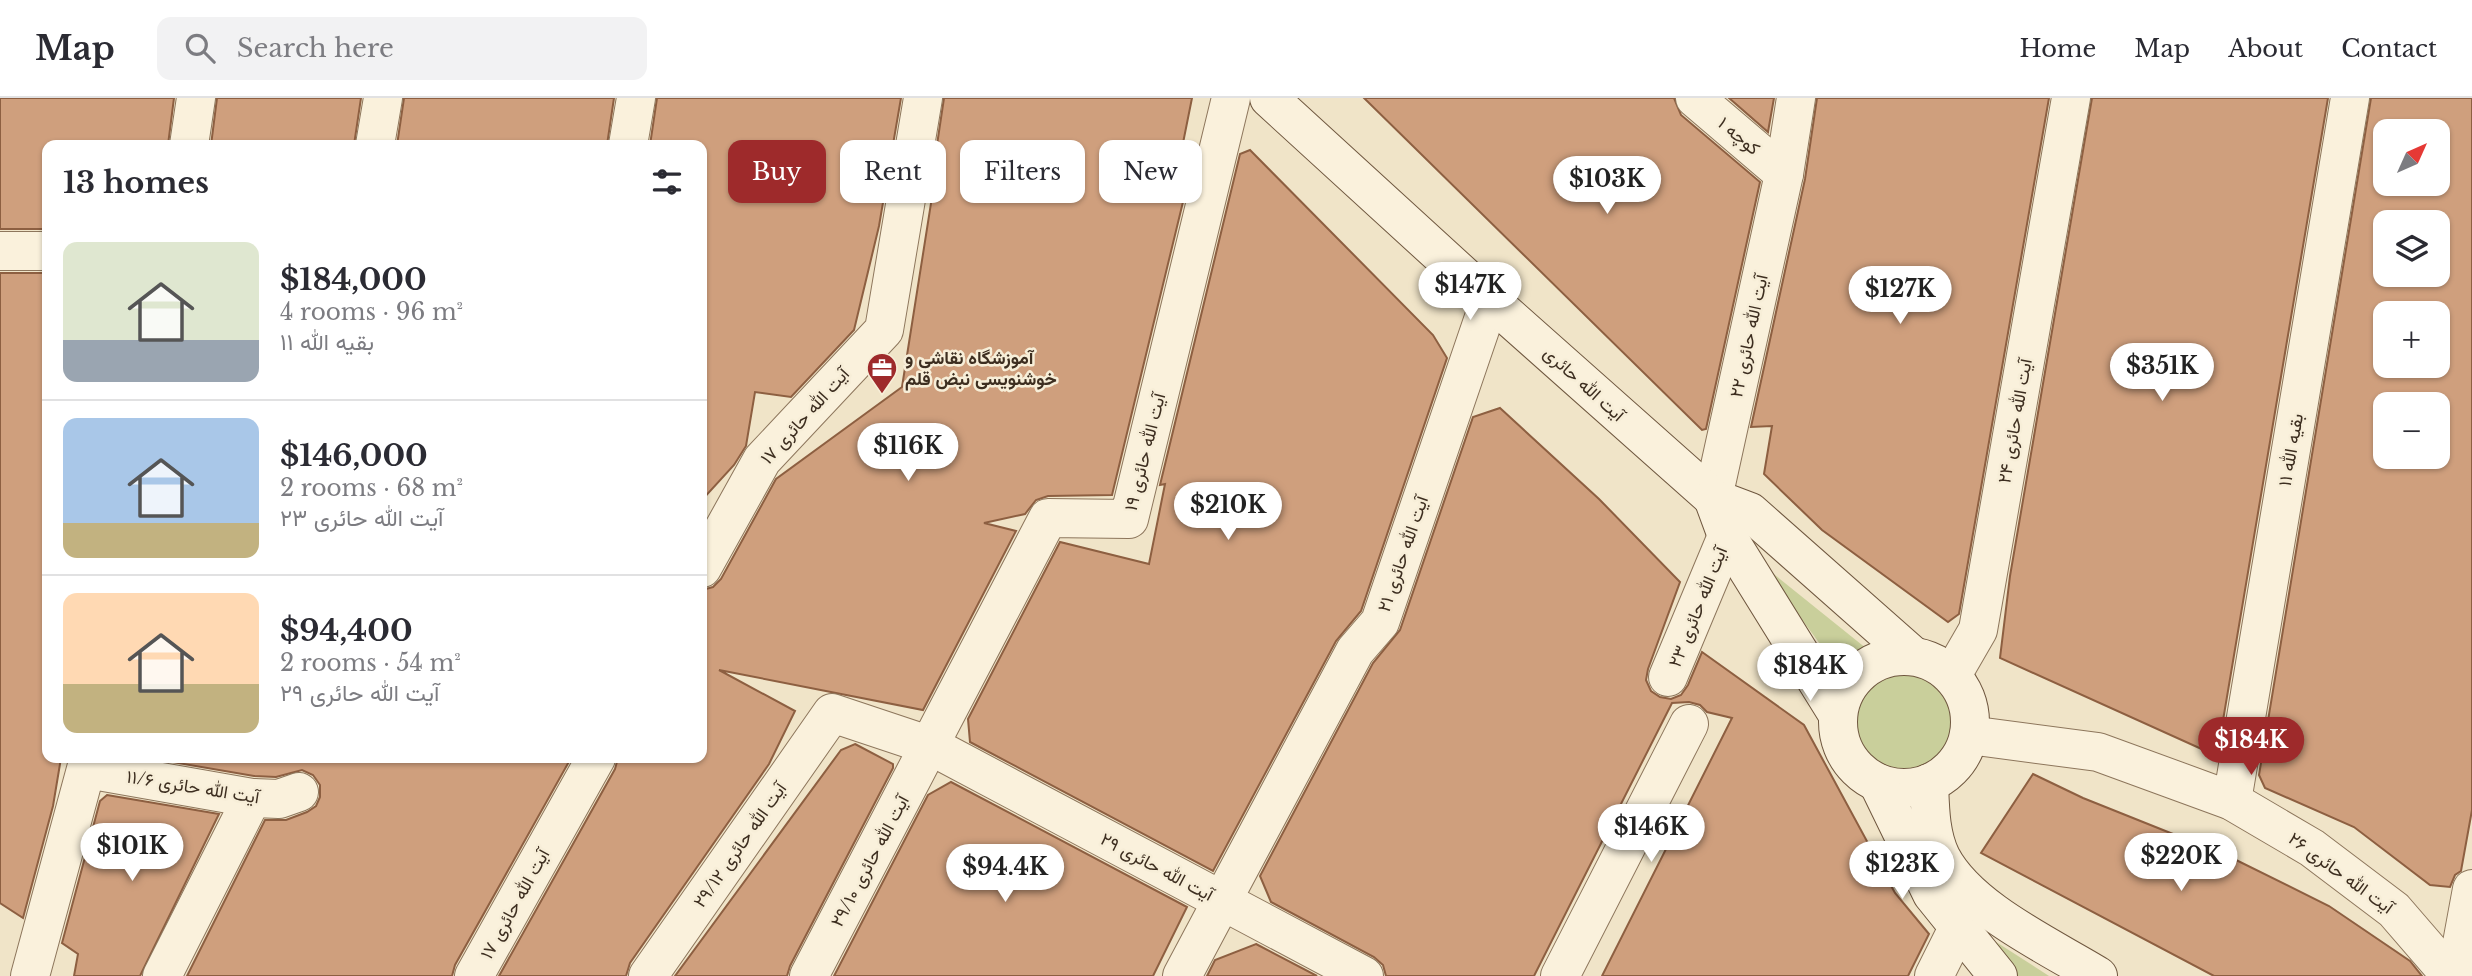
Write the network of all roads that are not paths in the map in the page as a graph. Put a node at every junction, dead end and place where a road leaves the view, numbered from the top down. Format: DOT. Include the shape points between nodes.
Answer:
graph roads {
  1 [pos="196,98"];
  2 [pos="383,98"];
  3 [pos="636,98"];
  4 [pos="923,98"];
  5 [pos="1231,98"];
  6 [pos="1269,98"];
  7 [pos="1695,98"];
  8 [pos="1796,98"];
  9 [pos="2071,98"];
  10 [pos="2350,98"];
  11 [pos="189,140"];
  12 [pos="376,140"];
  13 [pos="629,140"];
  14 [pos="1784,174"];
  15 [pos="0,251"];
  16 [pos="42,251"];
  17 [pos="1490,300"];
  18 [pos="1713,498"];
  19 [pos="1727,536"];
  20 [pos="707,559"];
  21 [pos="1913,656"];
  22 [pos="1952,675"];
  23 [pos="1668,677"];
  24 [pos="832,713"];
  25 [pos="1838,715"];
  26 [pos="1689,724"];
  27 [pos="1969,735"];
  28 [pos="931,746"];
  29 [pos="88,763"];
  30 [pos="593,763"];
  31 [pos="1878,783"];
  32 [pos="1928,783"];
  33 [pos="299,792"];
  34 [pos="252,798"];
  35 [pos="2232,801"];
  36 [pos="2472,890"];
  37 [pos="1221,902"];
  38 [pos="1959,926"];
  39 [pos="30,976"];
  40 [pos="162,976"];
  41 [pos="474,976"];
  42 [pos="648,976"];
  43 [pos="809,976"];
  44 [pos="1182,976"];
  45 [pos="1364,976"];
  46 [pos="1560,976"];
  47 [pos="1934,976"];
  48 [pos="1998,976"];
  49 [pos="2098,976"];
  50 [pos="2453,976"];
  1 -- 11 [label="street"];
  2 -- 12 [label="street"];
  3 -- 13 [label="street"];
  4 -- 20 [label="street, آیت الله حائری ۱۷" via="884,330 762,460"];
  5 -- 28 [label="street, آیت الله حائری ۱۹" via="1129,519 1048,518"];
  6 -- 17 [label="street, آیت الله حائری"];
  7 -- 14 [label="street, کوچه ۱"];
  8 -- 14 [label="street, آیت الله حائری ۲۲"];
  9 -- 22 [label="street, آیت الله حائری ۲۴" via="1978,630"];
  10 -- 35 [label="street, بقیه الله ۱۱"];
  14 -- 18 [label="street, آیت الله حائری ۲۲"];
  15 -- 16 [label="street"];
  17 -- 18 [label="street, آیت الله حائری"];
  17 -- 37 [label="street, آیت الله حائری ۲۱" via="1380,622 1354,651"];
  18 -- 19 [label="street, آیت الله حائری"];
  18 -- 21 [label="street, آیت الله حائری" via="1750,512"];
  19 -- 23 [label="street, آیت الله حائری ۲۳"];
  19 -- 25 [label="street, آیت الله حائری"];
  21 -- 22 [label="street"];
  21 -- 25 [label="street" via="1881,659 1865,667 1843,695"];
  22 -- 27 [label="street" via="1968,703"];
  24 -- 28 [label="street, آیت الله حائری ۲۹"];
  24 -- 42 [label="street, آیت الله حائری ۲۹/۱۲"];
  25 -- 31 [label="street" via="1839,736 1847,755"];
  26 -- 46 [label="street"];
  27 -- 32 [label="street" via="1949,771"];
  27 -- 35 [label="street, آیت الله حائری ۲۶" via="2098,752"];
  28 -- 37 [label="street, آیت الله حائری ۲۹"];
  28 -- 43 [label="street, آیت الله حائری ۲۹/۱۰"];
  29 -- 34 [label="street, آیت الله حائری ۱۱/۶"];
  29 -- 39 [label="street"];
  30 -- 41 [label="street, آیت الله حائری ۱۷"];
  31 -- 32 [label="street" via="1898,788"];
  31 -- 38 [label="street" via="1932,894"];
  32 -- 49 [label="street" via="1931,827 1941,857 1961,883 1993,911"];
  33 -- 34 [label="street, آیت الله حائری ۱۱/۶" via="279,799"];
  34 -- 40 [label="street"];
  35 -- 50 [label="street, آیت الله حائری ۲۶" via="2312,848 2394,910"];
  36 -- 50 [label="street"];
  37 -- 44 [label="street, آیت الله حائری ۲۱"];
  37 -- 45 [label="street, آیت الله حائری ۲۹"];
  38 -- 47 [label="street"];
  38 -- 48 [label="street"];
}
